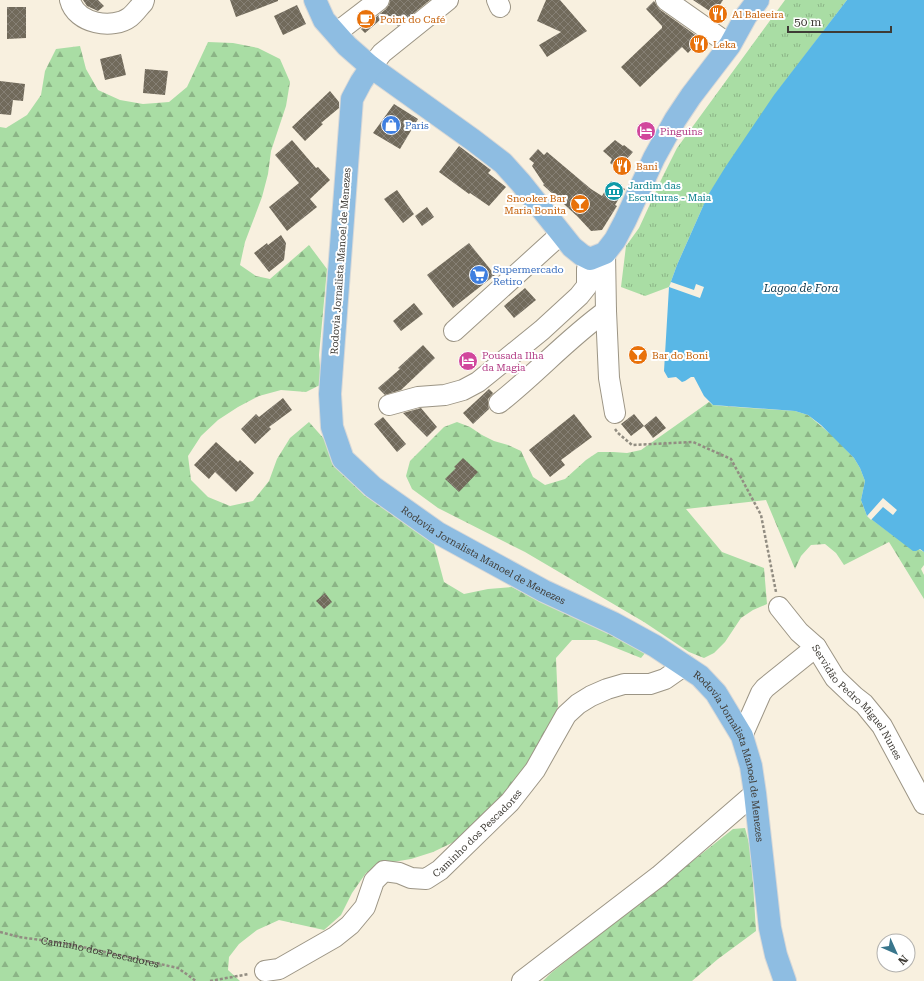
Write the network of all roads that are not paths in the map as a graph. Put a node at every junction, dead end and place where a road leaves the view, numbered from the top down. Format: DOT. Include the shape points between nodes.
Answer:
graph roads {
  1 [pos="70,0"];
  2 [pos="144,0"];
  3 [pos="315,0"];
  4 [pos="379,0"];
  5 [pos="448,0"];
  6 [pos="666,0"];
  7 [pos="758,0"];
  8 [pos="336,33"];
  9 [pos="730,45"];
  10 [pos="371,67"];
  11 [pos="561,234"];
  12 [pos="598,256"];
  13 [pos="606,311"];
  14 [pos="454,331"];
  15 [pos="499,404"];
  16 [pos="389,405"];
  17 [pos="615,413"];
  18 [pos="779,607"];
  19 [pos="816,647"];
  20 [pos="685,665"];
  21 [pos="742,736"];
  22 [pos="755,793"];
  23 [pos="924,804"];
  24 [pos="265,971"];
  25 [pos="522,981"];
  26 [pos="785,981"];
  1 -- 2 [label="lane" via="72,6 83,17 98,23 114,24 130,17"];
  3 -- 8 [label="main road" via="324,20"];
  4 -- 8 [label="lane"];
  5 -- 10 [label="lane" via="382,53"];
  6 -- 9 [label="lane"];
  7 -- 9 [label="main road"];
  8 -- 10 [label="main road"];
  9 -- 12 [label="main road" via="691,96 654,158 625,221"];
  10 -- 11 [label="main road" via="503,163 522,183"];
  10 -- 20 [label="main road, Rodovia Jornalista Manoel de Menezes" via="352,99 333,350 330,394 332,427 343,459 373,487 438,533 544,591 613,623"];
  11 -- 12 [label="main road" via="582,256"];
  11 -- 14 [label="lane"];
  12 -- 13 [label="lane"];
  12 -- 16 [label="lane" via="588,269 587,286 579,296 478,382 463,390 444,395 418,397"];
  13 -- 15 [label="lane" via="587,324"];
  13 -- 17 [label="lane" via="609,378"];
  18 -- 19 [label="lane, Servidão Pedro Miguel Nunes" via="799,632"];
  19 -- 21 [label="lane" via="765,688"];
  19 -- 23 [label="lane, Servidão Pedro Miguel Nunes" via="835,678 864,704 882,726"];
  20 -- 21 [label="main road, Rodovia Jornalista Manoel de Menezes" via="716,693"];
  20 -- 24 [label="lane, Caminho dos Pescadores" via="665,679 650,684 624,684 607,689 578,704 566,715 535,770 510,802 440,870 426,879 384,872 374,881 365,907 350,925 335,937 279,969"];
  21 -- 22 [label="main road, Rodovia Jornalista Manoel de Menezes" via="751,766"];
  22 -- 25 [label="lane" via="659,876"];
  22 -- 26 [label="main road, Rodovia Jornalista Manoel de Menezes" via="770,928"];
}
